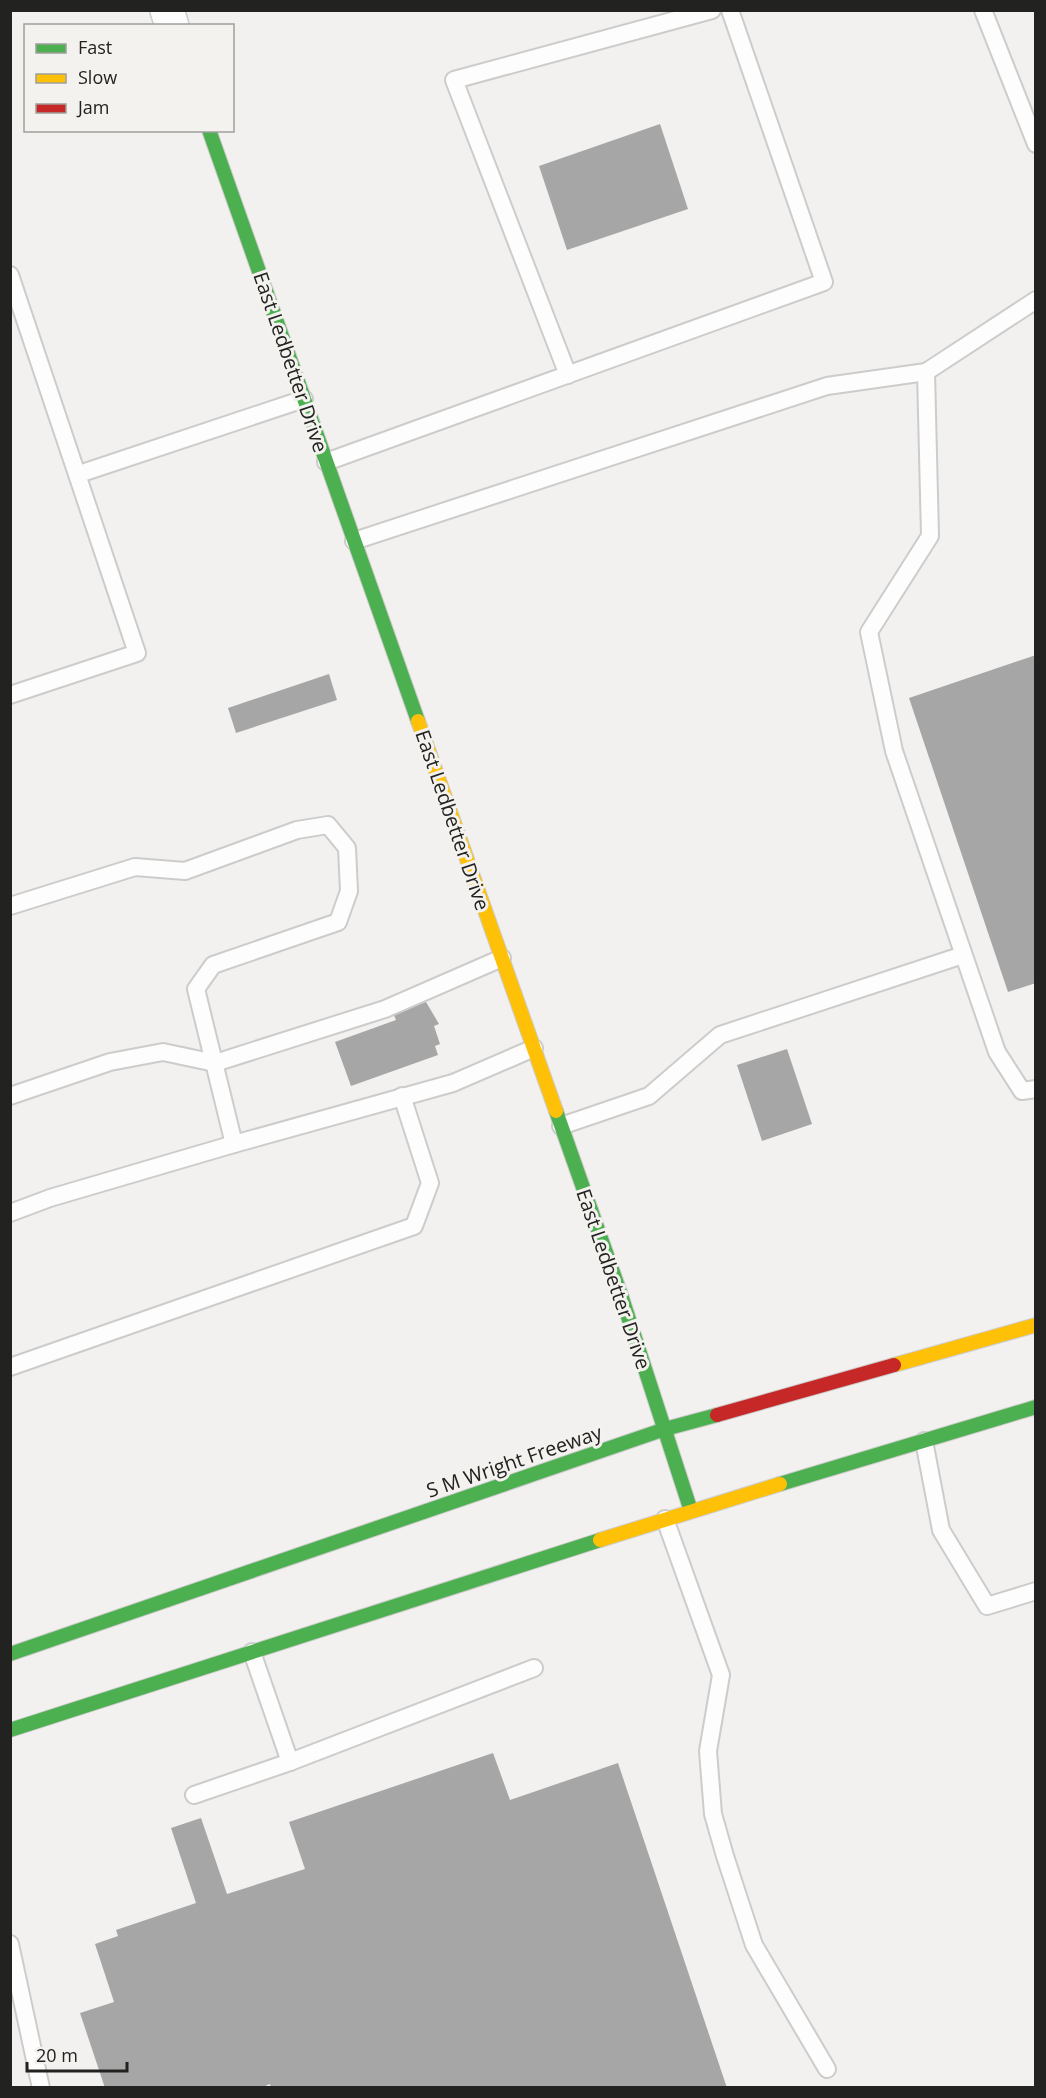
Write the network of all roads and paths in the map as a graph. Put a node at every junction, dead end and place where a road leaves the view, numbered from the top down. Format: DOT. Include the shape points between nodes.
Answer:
graph roads {
  1 [pos="712,10"];
  2 [pos="730,10"];
  3 [pos="983,10"];
  4 [pos="210,132"];
  5 [pos="1035,144"];
  6 [pos="10,275"];
  7 [pos="1035,300"];
  8 [pos="926,372"];
  9 [pos="568,375"];
  10 [pos="304,399"];
  11 [pos="326,462"];
  12 [pos="79,474"];
  13 [pos="354,541"];
  14 [pos="10,695"];
  15 [pos="10,906"];
  16 [pos="963,955"];
  17 [pos="502,958"];
  18 [pos="534,1048"];
  19 [pos="215,1063"];
  20 [pos="1035,1089"];
  21 [pos="10,1096"];
  22 [pos="402,1096"];
  23 [pos="561,1126"];
  24 [pos="234,1144"];
  25 [pos="10,1213"];
  26 [pos="1035,1325"];
  27 [pos="10,1367"];
  28 [pos="1035,1407"];
  29 [pos="665,1429"];
  30 [pos="924,1441"];
  31 [pos="691,1511"];
  32 [pos="665,1520"];
  33 [pos="1035,1591"];
  34 [pos="252,1652"];
  35 [pos="10,1654"];
  36 [pos="534,1668"];
  37 [pos="10,1730"];
  38 [pos="290,1762"];
  39 [pos="194,1795"];
  40 [pos="10,1944"];
  41 [pos="826,2069"];
  42 [pos="41,2088"];
  1 -- 9 [label="lane" via="454,80"];
  2 -- 9 [label="lane" via="824,282"];
  3 -- 5 [label="lane"];
  4 -- 10 [label="main road, East Ledbetter Drive"];
  6 -- 12 [label="lane"];
  7 -- 8 [label="lane"];
  8 -- 13 [label="lane" via="827,386"];
  8 -- 16 [label="lane" via="930,536 869,632 894,751"];
  9 -- 11 [label="lane"];
  10 -- 11 [label="main road, East Ledbetter Drive"];
  10 -- 12 [label="lane"];
  11 -- 13 [label="main road, East Ledbetter Drive"];
  12 -- 14 [label="lane" via="137,653"];
  13 -- 17 [label="main road, East Ledbetter Drive"];
  15 -- 19 [label="lane" via="135,867 185,871 297,830 328,825 347,848 349,891 338,922 213,965 196,989"];
  16 -- 20 [label="lane" via="997,1052 1022,1091"];
  16 -- 23 [label="lane" via="720,1035 649,1096"];
  17 -- 18 [label="main road, East Ledbetter Drive"];
  17 -- 19 [label="lane" via="385,1009"];
  18 -- 22 [label="lane" via="453,1083"];
  18 -- 23 [label="main road, East Ledbetter Drive"];
  19 -- 21 [label="lane" via="163,1052 110,1062"];
  19 -- 24 [label="lane"];
  22 -- 24 [label="lane"];
  22 -- 27 [label="lane" via="430,1183 414,1226"];
  23 -- 29 [label="main road, East Ledbetter Drive"];
  24 -- 25 [label="lane"];
  26 -- 29 [label="main road, S M Wright Freeway"];
  28 -- 30 [label="main road"];
  29 -- 31 [label="main road, East Ledbetter Drive"];
  29 -- 35 [label="main road, S M Wright Freeway"];
  30 -- 31 [label="main road"];
  30 -- 33 [label="lane" via="942,1530 987,1606"];
  31 -- 32 [label="main road"];
  32 -- 34 [label="main road"];
  32 -- 41 [label="lane" via="721,1675 708,1751 713,1814 725,1856 754,1945"];
  34 -- 37 [label="main road"];
  34 -- 38 [label="lane"];
  36 -- 38 [label="lane"];
  38 -- 39 [label="lane"];
  40 -- 42 [label="lane"];
}
